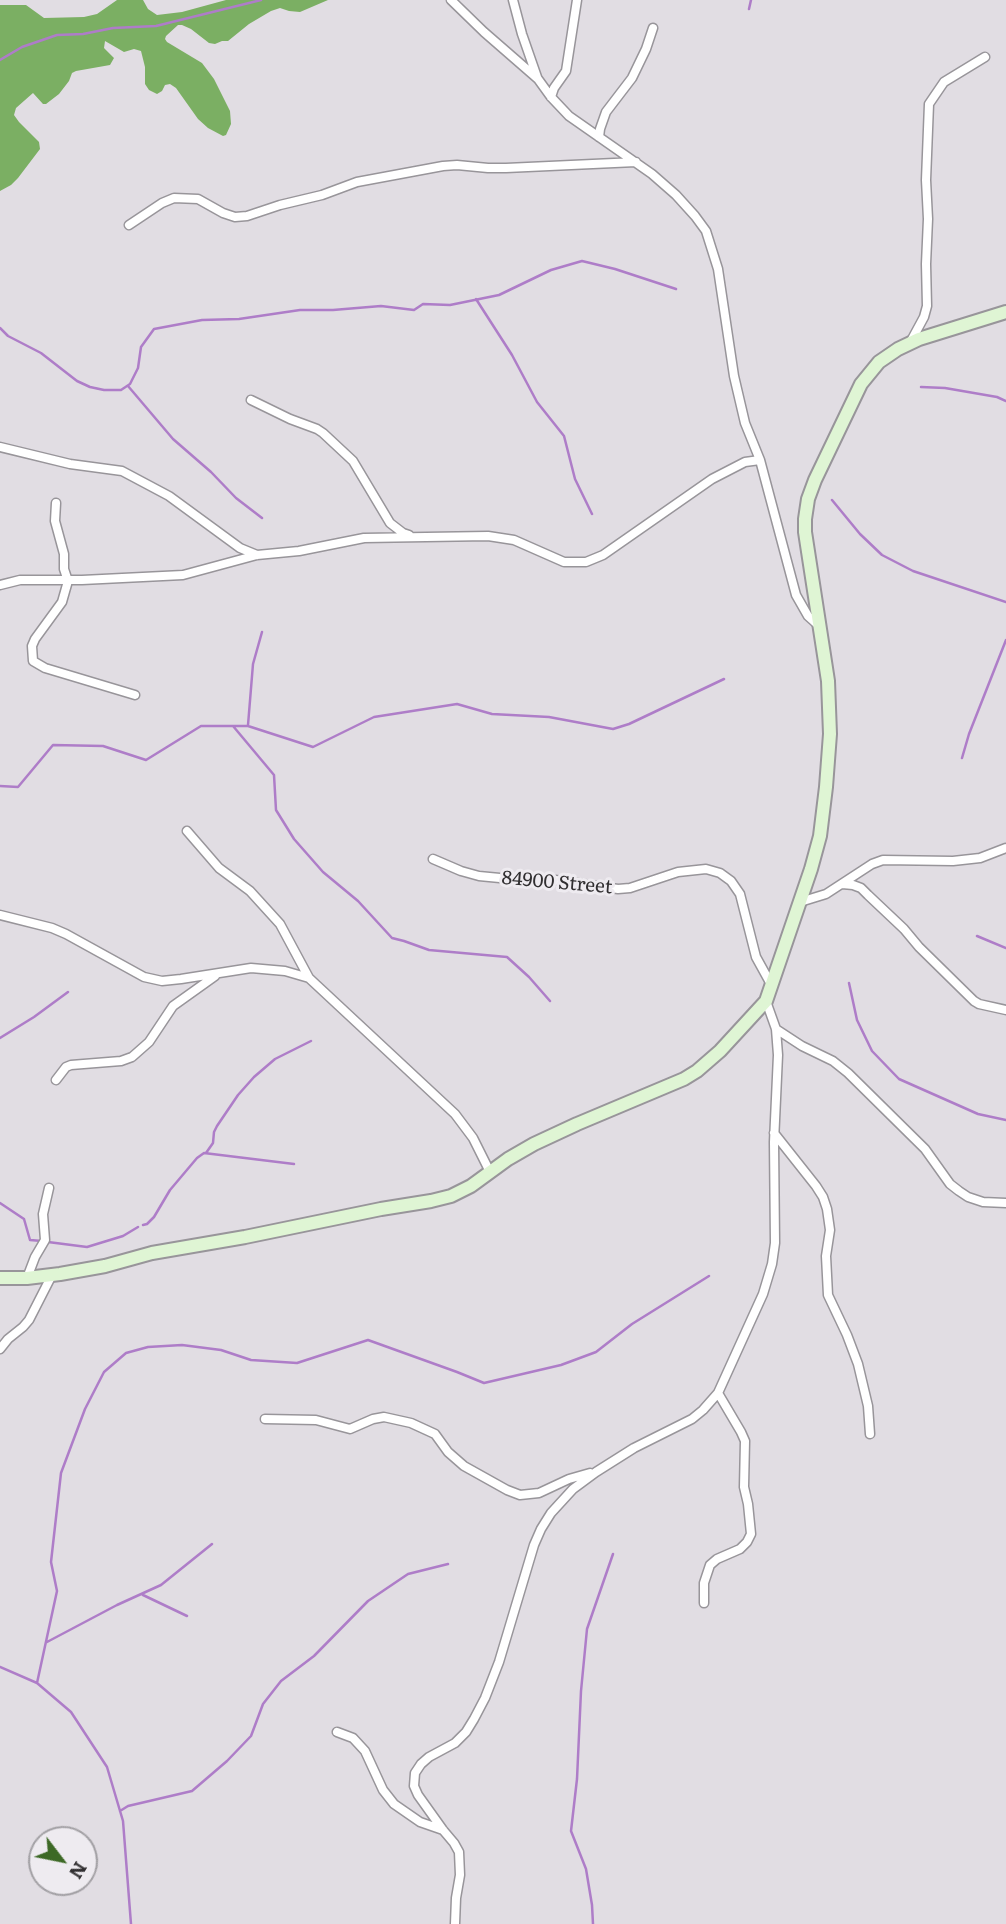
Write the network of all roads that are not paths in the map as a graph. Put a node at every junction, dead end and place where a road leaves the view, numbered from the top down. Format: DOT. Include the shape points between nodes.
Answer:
graph roads {
  1 [pos="451,0"];
  2 [pos="513,0"];
  3 [pos="577,0"];
  4 [pos="653,28"];
  5 [pos="985,57"];
  6 [pos="538,79"];
  7 [pos="551,97"];
  8 [pos="599,137"];
  9 [pos="636,162"];
  10 [pos="129,225"];
  11 [pos="1006,312"];
  12 [pos="910,344"];
  13 [pos="251,400"];
  14 [pos="0,447"];
  15 [pos="760,460"];
  16 [pos="56,503"];
  17 [pos="415,537"];
  18 [pos="257,555"];
  19 [pos="68,581"];
  20 [pos="0,585"];
  21 [pos="820,627"];
  22 [pos="135,695"];
  23 [pos="187,831"];
  24 [pos="1006,848"];
  25 [pos="433,859"];
  26 [pos="842,884"];
  27 [pos="800,902"];
  28 [pos="0,915"];
  29 [pos="221,973"];
  30 [pos="309,978"];
  31 [pos="772,986"];
  32 [pos="766,1001"];
  33 [pos="1006,1010"];
  34 [pos="776,1029"];
  35 [pos="56,1080"];
  36 [pos="774,1133"];
  37 [pos="490,1172"];
  38 [pos="49,1188"];
  39 [pos="1006,1203"];
  40 [pos="52,1275"];
  41 [pos="0,1278"];
  42 [pos="27,1278"];
  43 [pos="0,1349"];
  44 [pos="718,1393"];
  45 [pos="265,1419"];
  46 [pos="870,1434"];
  47 [pos="596,1472"];
  48 [pos="704,1603"];
  49 [pos="337,1732"];
  50 [pos="443,1830"];
  51 [pos="455,1924"];
  1 -- 6 [label="street"];
  2 -- 6 [label="street"];
  3 -- 7 [label="street" via="566,71"];
  4 -- 8 [label="street" via="632,78 606,112"];
  5 -- 12 [label="street" via="944,82 929,104 927,306"];
  6 -- 7 [label="street"];
  7 -- 8 [label="street"];
  8 -- 9 [label="street"];
  9 -- 10 [label="street" via="443,166 357,182 247,216 223,213 198,199 174,198"];
  9 -- 15 [label="street" via="676,195 706,231 718,269 745,423"];
  11 -- 12 [label="street"];
  12 -- 21 [label="street" via="879,362 860,384 808,499 804,532"];
  13 -- 17 [label="street" via="323,433 353,461 390,523"];
  14 -- 18 [label="street" via="121,471 169,496 240,548"];
  15 -- 17 [label="street" via="745,462 712,479 603,555 586,562 564,562 514,540 488,536"];
  15 -- 21 [label="street" via="796,595"];
  16 -- 19 [label="street" via="55,521"];
  17 -- 18 [label="street" via="364,538"];
  18 -- 19 [label="street" via="183,575"];
  19 -- 20 [label="street" via="20,580"];
  19 -- 22 [label="street" via="62,602 35,639 33,661"];
  21 -- 27 [label="street" via="830,734 820,836"];
  23 -- 30 [label="street" via="219,868 250,891 280,924"];
  24 -- 26 [label="street" via="980,858 883,860"];
  25 -- 31 [label="street, 84900 Street" via="479,876 618,889 678,872 706,869 720,873 740,894 756,957"];
  26 -- 27 [label="street"];
  26 -- 33 [label="street" via="868,895 974,1001"];
  27 -- 31 [label="street"];
  28 -- 29 [label="street" via="66,934 144,977 162,981"];
  29 -- 30 [label="street" via="251,968"];
  29 -- 35 [label="street" via="173,1006 149,1042 132,1057 71,1065"];
  30 -- 37 [label="street" via="455,1114"];
  31 -- 32 [label="street"];
  32 -- 34 [label="street"];
  32 -- 37 [label="street" via="697,1071 534,1144"];
  34 -- 36 [label="street"];
  34 -- 39 [label="street" via="848,1073 925,1149 959,1191 983,1202"];
  36 -- 44 [label="street" via="772,1264"];
  36 -- 46 [label="street" via="816,1186 827,1209 828,1295 858,1364"];
  37 -- 40 [label="street" via="452,1196 430,1202"];
  38 -- 42 [label="street" via="43,1214 45,1240"];
  40 -- 42 [label="street"];
  40 -- 43 [label="street" via="29,1320"];
  41 -- 42 [label="street"];
  44 -- 47 [label="street" via="692,1419"];
  44 -- 48 [label="street" via="745,1441 744,1486 751,1534 740,1549 710,1565"];
  45 -- 47 [label="street" via="316,1420 350,1429 384,1417 411,1423 435,1434 464,1466 520,1495 539,1493"];
  47 -- 50 [label="street" via="559,1503 541,1530 499,1662 474,1719 455,1744 429,1757 415,1773 418,1795"];
  49 -- 50 [label="street" via="353,1738 366,1751 394,1804"];
  50 -- 51 [label="street" via="459,1852"];
}
